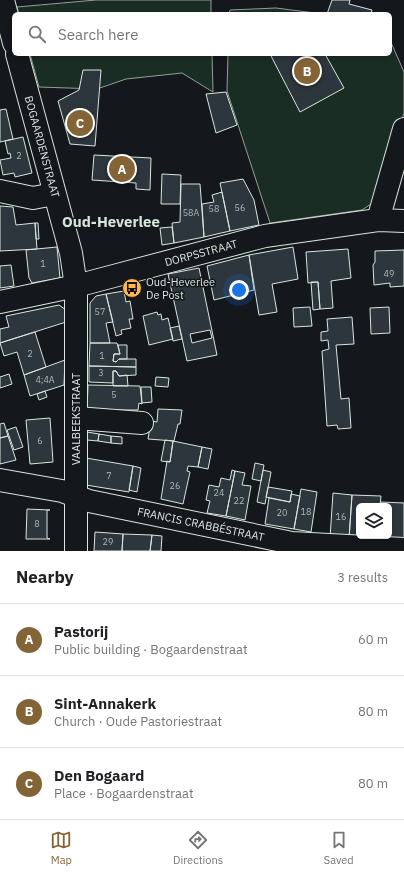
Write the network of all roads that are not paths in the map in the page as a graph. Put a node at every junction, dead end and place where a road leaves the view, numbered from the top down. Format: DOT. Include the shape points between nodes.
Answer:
graph roads {
  1 [pos="3,0"];
  2 [pos="12,35"];
  3 [pos="18,56"];
  4 [pos="404,129"];
  5 [pos="0,191"];
  6 [pos="54,194"];
  7 [pos="371,221"];
  8 [pos="404,221"];
  9 [pos="76,286"];
  10 [pos="0,302"];
  11 [pos="76,418"];
  12 [pos="142,423"];
  13 [pos="0,480"];
  14 [pos="69,494"];
  15 [pos="404,549"];
  16 [pos="76,551"];
  1 -- 2 [label="street"];
  3 -- 6 [label="street, BOGAARDENSTRAAT"];
  4 -- 7 [label="street"];
  5 -- 6 [label="street" via="33,198"];
  6 -- 9 [label="street, BOGAARDENSTRAAT" via="71,254"];
  7 -- 8 [label="street, DORPSSTRAAT"];
  7 -- 9 [label="street, DORPSSTRAAT" via="265,236"];
  9 -- 10 [label="street, DORPSSTRAAT"];
  9 -- 11 [label="street, VAALBEEKSTRAAT"];
  11 -- 12 [label="street"];
  11 -- 14 [label="street, VAALBEEKSTRAAT"];
  13 -- 14 [label="street, FRANCIS CRABBÉSTRAAT"];
  14 -- 15 [label="street, FRANCIS CRABBÉSTRAAT" via="89,501 292,543"];
  14 -- 16 [label="street, VAALBEEKSTRAAT"];
}
